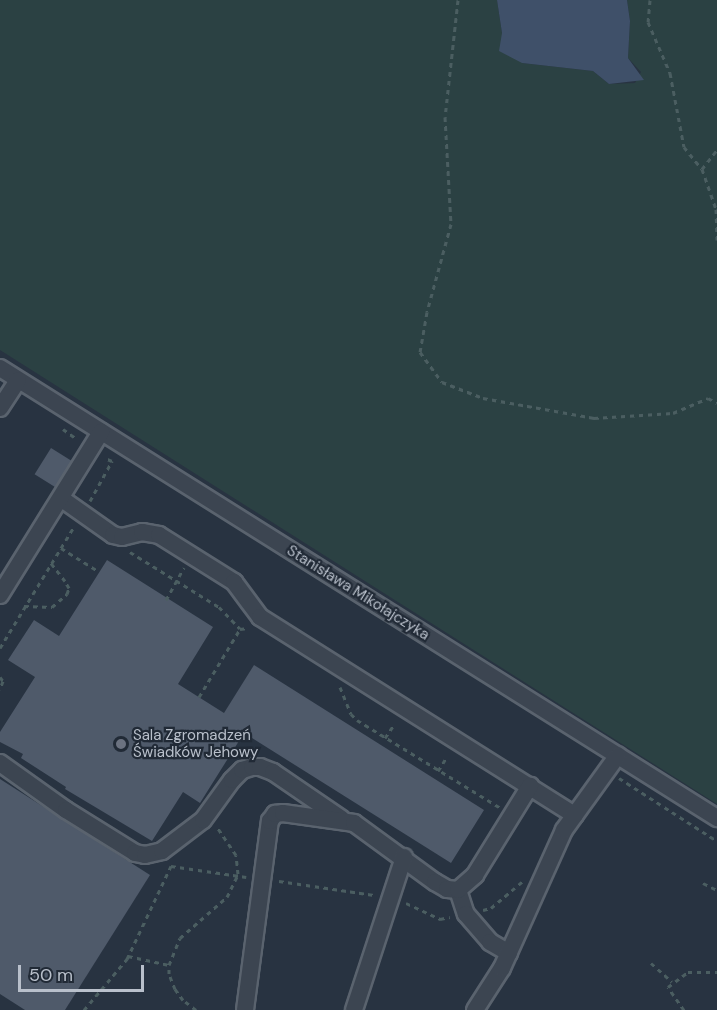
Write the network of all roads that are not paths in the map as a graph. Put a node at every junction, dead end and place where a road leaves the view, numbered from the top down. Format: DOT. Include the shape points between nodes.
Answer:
graph roads {
  1 [pos="0,368"];
  2 [pos="18,380"];
  3 [pos="0,408"];
  4 [pos="101,432"];
  5 [pos="62,499"];
  6 [pos="0,595"];
  7 [pos="618,755"];
  8 [pos="0,763"];
  9 [pos="530,786"];
  10 [pos="575,815"];
  11 [pos="717,818"];
  12 [pos="346,821"];
  13 [pos="404,857"];
  14 [pos="458,890"];
  15 [pos="509,953"];
  16 [pos="245,1010"];
  17 [pos="354,1010"];
  18 [pos="475,1010"];
  1 -- 2 [label="street, Stanisława Mikołajczyka"];
  2 -- 3 [label="street"];
  2 -- 4 [label="street, Stanisława Mikołajczyka"];
  4 -- 5 [label="street"];
  4 -- 7 [label="street, Stanisława Mikołajczyka"];
  5 -- 6 [label="street"];
  5 -- 9 [label="street" via="80,523 122,537 142,532 159,535 234,582 260,617"];
  7 -- 10 [label="street"];
  7 -- 11 [label="street, Stanisława Mikołajczyka"];
  8 -- 12 [label="street" via="135,853 166,859 207,816 242,770 261,767 273,772"];
  9 -- 10 [label="street"];
  9 -- 14 [label="street" via="475,875"];
  10 -- 15 [label="street" via="564,830"];
  12 -- 13 [label="street"];
  12 -- 16 [label="street" via="283,813 275,814 270,821"];
  13 -- 14 [label="street" via="435,882"];
  13 -- 17 [label="street"];
  14 -- 15 [label="street" via="466,914 490,942"];
  15 -- 18 [label="street"];
}
